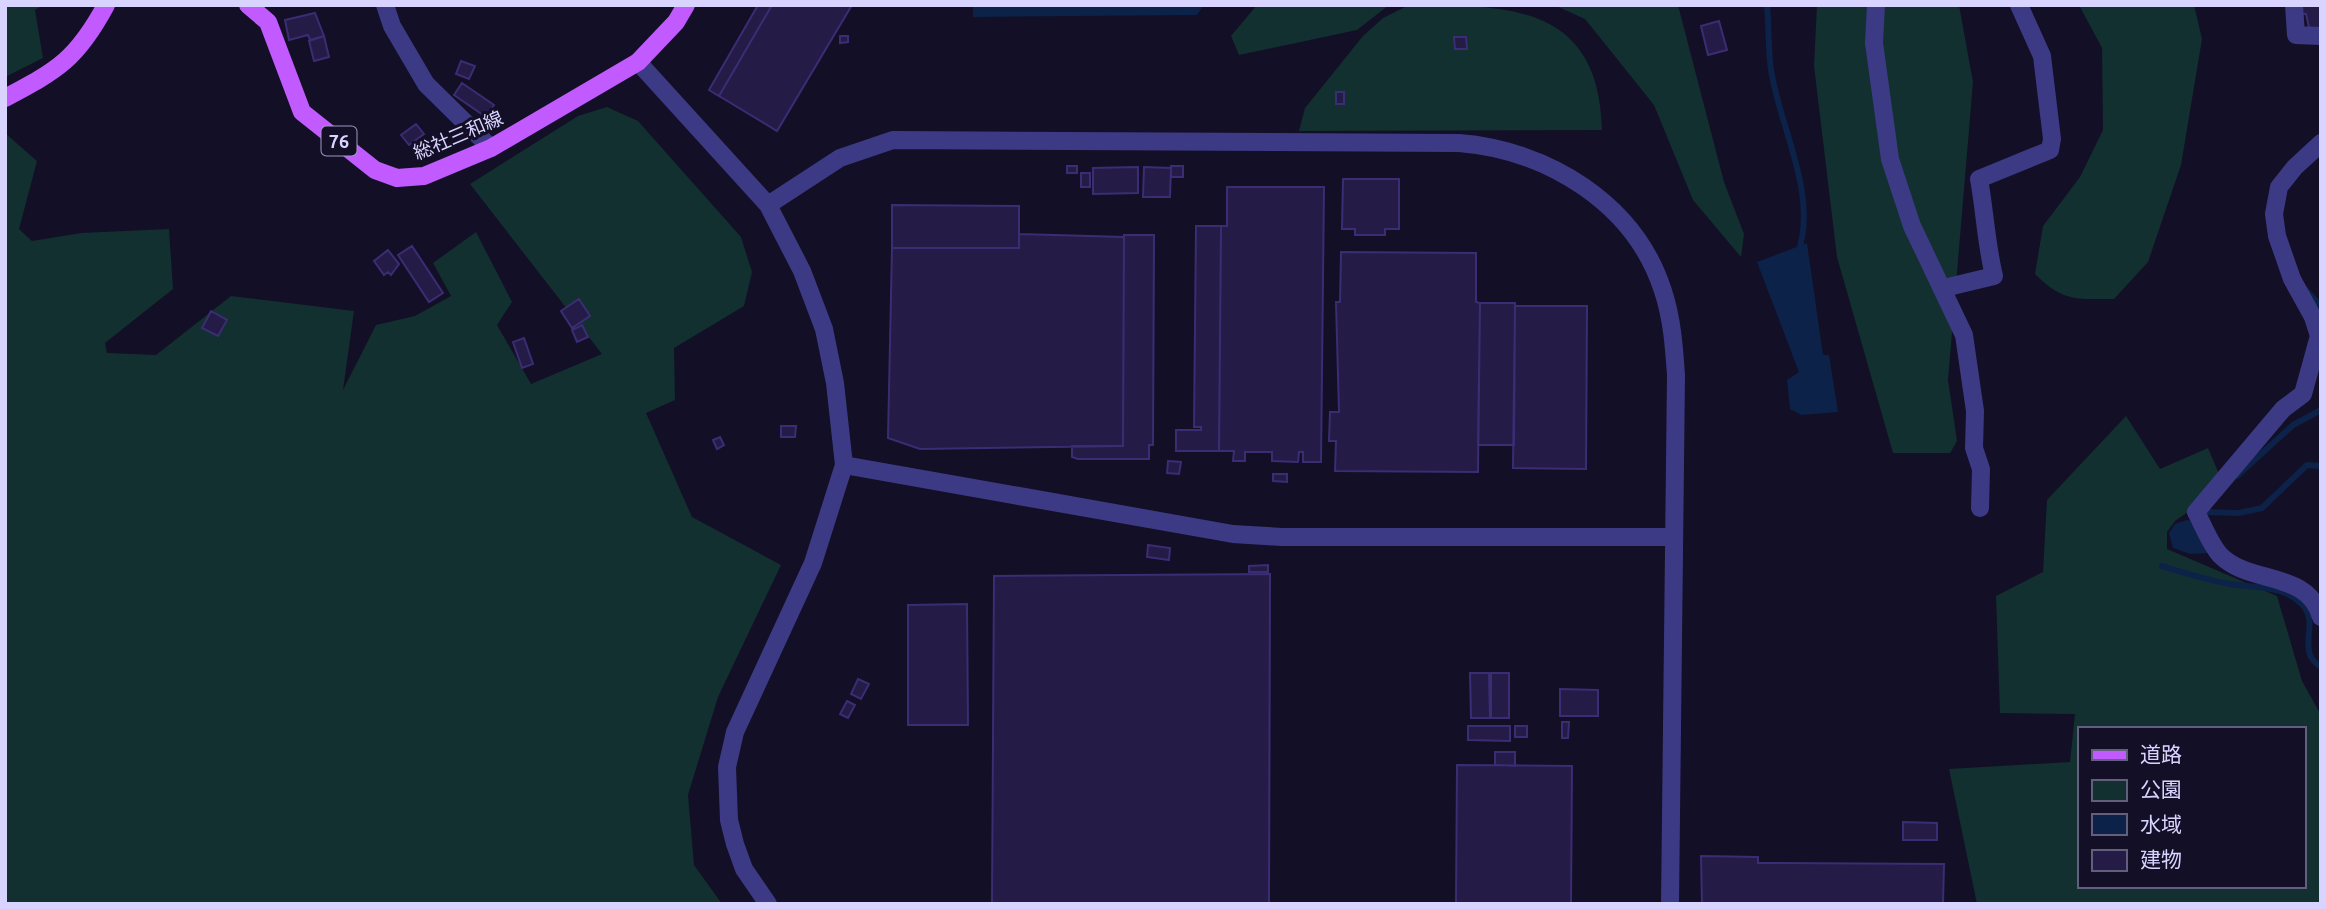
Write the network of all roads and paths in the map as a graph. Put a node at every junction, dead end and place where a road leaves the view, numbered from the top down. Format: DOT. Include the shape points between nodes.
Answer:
graph roads {
  1 [pos="106,5"];
  2 [pos="248,5"];
  3 [pos="384,5"];
  4 [pos="687,5"];
  5 [pos="1876,5"];
  6 [pos="2019,5"];
  7 [pos="2294,5"];
  8 [pos="2321,37"];
  9 [pos="638,62"];
  10 [pos="5,98"];
  11 [pos="2321,143"];
  12 [pos="491,148"];
  13 [pos="768,205"];
  14 [pos="1944,288"];
  15 [pos="844,465"];
  16 [pos="1979,509"];
  17 [pos="1673,537"];
  18 [pos="2321,617"];
  19 [pos="768,904"];
  20 [pos="1670,904"];
  1 -- 10 [label="main road" via="88,40 62,65"];
  2 -- 12 [label="main road, 総社三和線 / 76" via="268,22 302,113 375,170 397,177 424,176"];
  3 -- 12 [label="street" via="426,84"];
  4 -- 9 [label="main road, 総社三和線 / 76"];
  5 -- 14 [label="street" via="1874,43 1890,159 1912,226"];
  6 -- 14 [label="street" via="2042,55 2050,149 1979,179 1994,276"];
  7 -- 8 [label="street" via="2296,35"];
  9 -- 12 [label="main road, 総社三和線 / 76"];
  9 -- 13 [label="street"];
  11 -- 18 [label="street" via="2280,187 2274,214 2292,279 2319,336 2303,394 2283,409 2196,512 2218,554 2240,570 2301,588 2315,600"];
  13 -- 15 [label="street" via="802,271 824,329"];
  13 -- 17 [label="street" via="840,158 892,140 1459,143 1488,145 1536,159 1581,184 1615,213 1643,250 1662,288 1670,313 1676,375"];
  14 -- 16 [label="street" via="1964,335 1971,377 1974,447 1981,469"];
  15 -- 17 [label="street" via="1233,534"];
  15 -- 19 [label="street" via="813,563 735,732 727,767 735,844 749,879"];
  17 -- 20 [label="street"];
}
